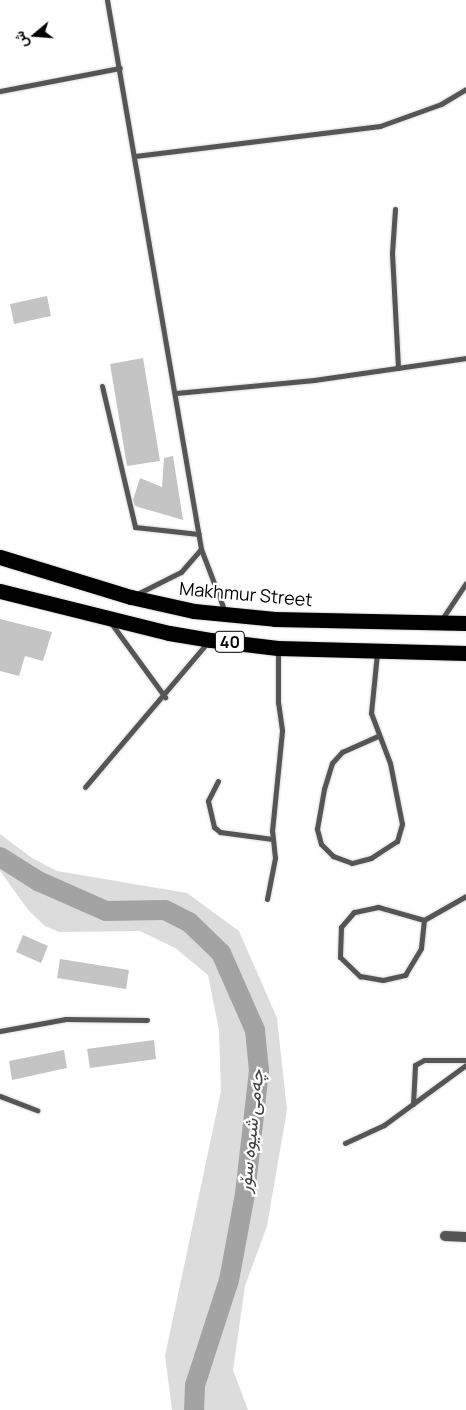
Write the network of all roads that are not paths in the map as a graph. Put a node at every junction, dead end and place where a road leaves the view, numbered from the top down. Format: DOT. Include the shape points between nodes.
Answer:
graph roads {
  1 [pos="107,0"];
  2 [pos="120,68"];
  3 [pos="466,89"];
  4 [pos="0,91"];
  5 [pos="135,156"];
  6 [pos="395,209"];
  7 [pos="466,358"];
  8 [pos="398,368"];
  9 [pos="102,386"];
  10 [pos="176,393"];
  11 [pos="199,534"];
  12 [pos="201,549"];
  13 [pos="0,557"];
  14 [pos="466,583"];
  15 [pos="0,590"];
  16 [pos="130,597"];
  17 [pos="226,615"];
  18 [pos="108,619"];
  19 [pos="377,623"];
  20 [pos="438,623"];
  21 [pos="466,623"];
  22 [pos="211,640"];
  23 [pos="278,648"];
  24 [pos="378,650"];
  25 [pos="466,653"];
  26 [pos="165,697"];
  27 [pos="378,736"];
  28 [pos="218,781"];
  29 [pos="85,788"];
  30 [pos="273,839"];
  31 [pos="466,896"];
  32 [pos="267,899"];
  33 [pos="424,920"];
  34 [pos="147,1020"];
  35 [pos="0,1031"];
  36 [pos="466,1060"];
  37 [pos="466,1065"];
  38 [pos="0,1096"];
  39 [pos="413,1104"];
  40 [pos="37,1110"];
  41 [pos="345,1143"];
  42 [pos="445,1236"];
  43 [pos="466,1237"];
  1 -- 2 [label="lane"];
  2 -- 4 [label="lane"];
  2 -- 5 [label="lane"];
  3 -- 5 [label="lane" via="442,104 380,126"];
  5 -- 10 [label="lane"];
  6 -- 8 [label="lane" via="392,254"];
  7 -- 8 [label="lane"];
  8 -- 10 [label="lane"];
  9 -- 11 [label="lane" via="136,527"];
  10 -- 11 [label="lane"];
  11 -- 12 [label="lane"];
  12 -- 16 [label="lane" via="181,572"];
  12 -- 17 [label="lane"];
  13 -- 16 [label="highway, Makhmur Street / 40"];
  14 -- 20 [label="lane"];
  15 -- 18 [label="highway, 40"];
  16 -- 17 [label="highway, Makhmur Street / 40"];
  17 -- 19 [label="highway, Makhmur Street / 40"];
  18 -- 22 [label="highway, 40"];
  18 -- 26 [label="lane"];
  19 -- 20 [label="highway, Makhmur Street / 40"];
  19 -- 24 [label="highway"];
  20 -- 21 [label="highway, Makhmur Street / 40"];
  22 -- 23 [label="highway, 40"];
  22 -- 26 [label="lane"];
  23 -- 24 [label="highway, 40"];
  23 -- 30 [label="lane" via="278,702 282,730"];
  24 -- 25 [label="highway, 40"];
  24 -- 27 [label="lane" via="371,713"];
  26 -- 29 [label="lane"];
  27 -- 27 [label="lane" via="342,752 332,763 324,789 317,829 321,844 333,856 352,863 371,858 397,841 402,824 397,788"];
  28 -- 30 [label="lane" via="208,801 214,827 220,832"];
  30 -- 32 [label="lane" via="275,858"];
  31 -- 33 [label="lane"];
  33 -- 33 [label="lane" via="420,948 405,975 383,980 360,976 340,957 341,927 354,912 378,907"];
  34 -- 35 [label="lane" via="66,1019"];
  36 -- 39 [label="lane" via="424,1060 415,1065"];
  37 -- 39 [label="lane"];
  38 -- 40 [label="lane"];
  39 -- 41 [label="lane" via="384,1125"];
  42 -- 43 [label="street"];
}
